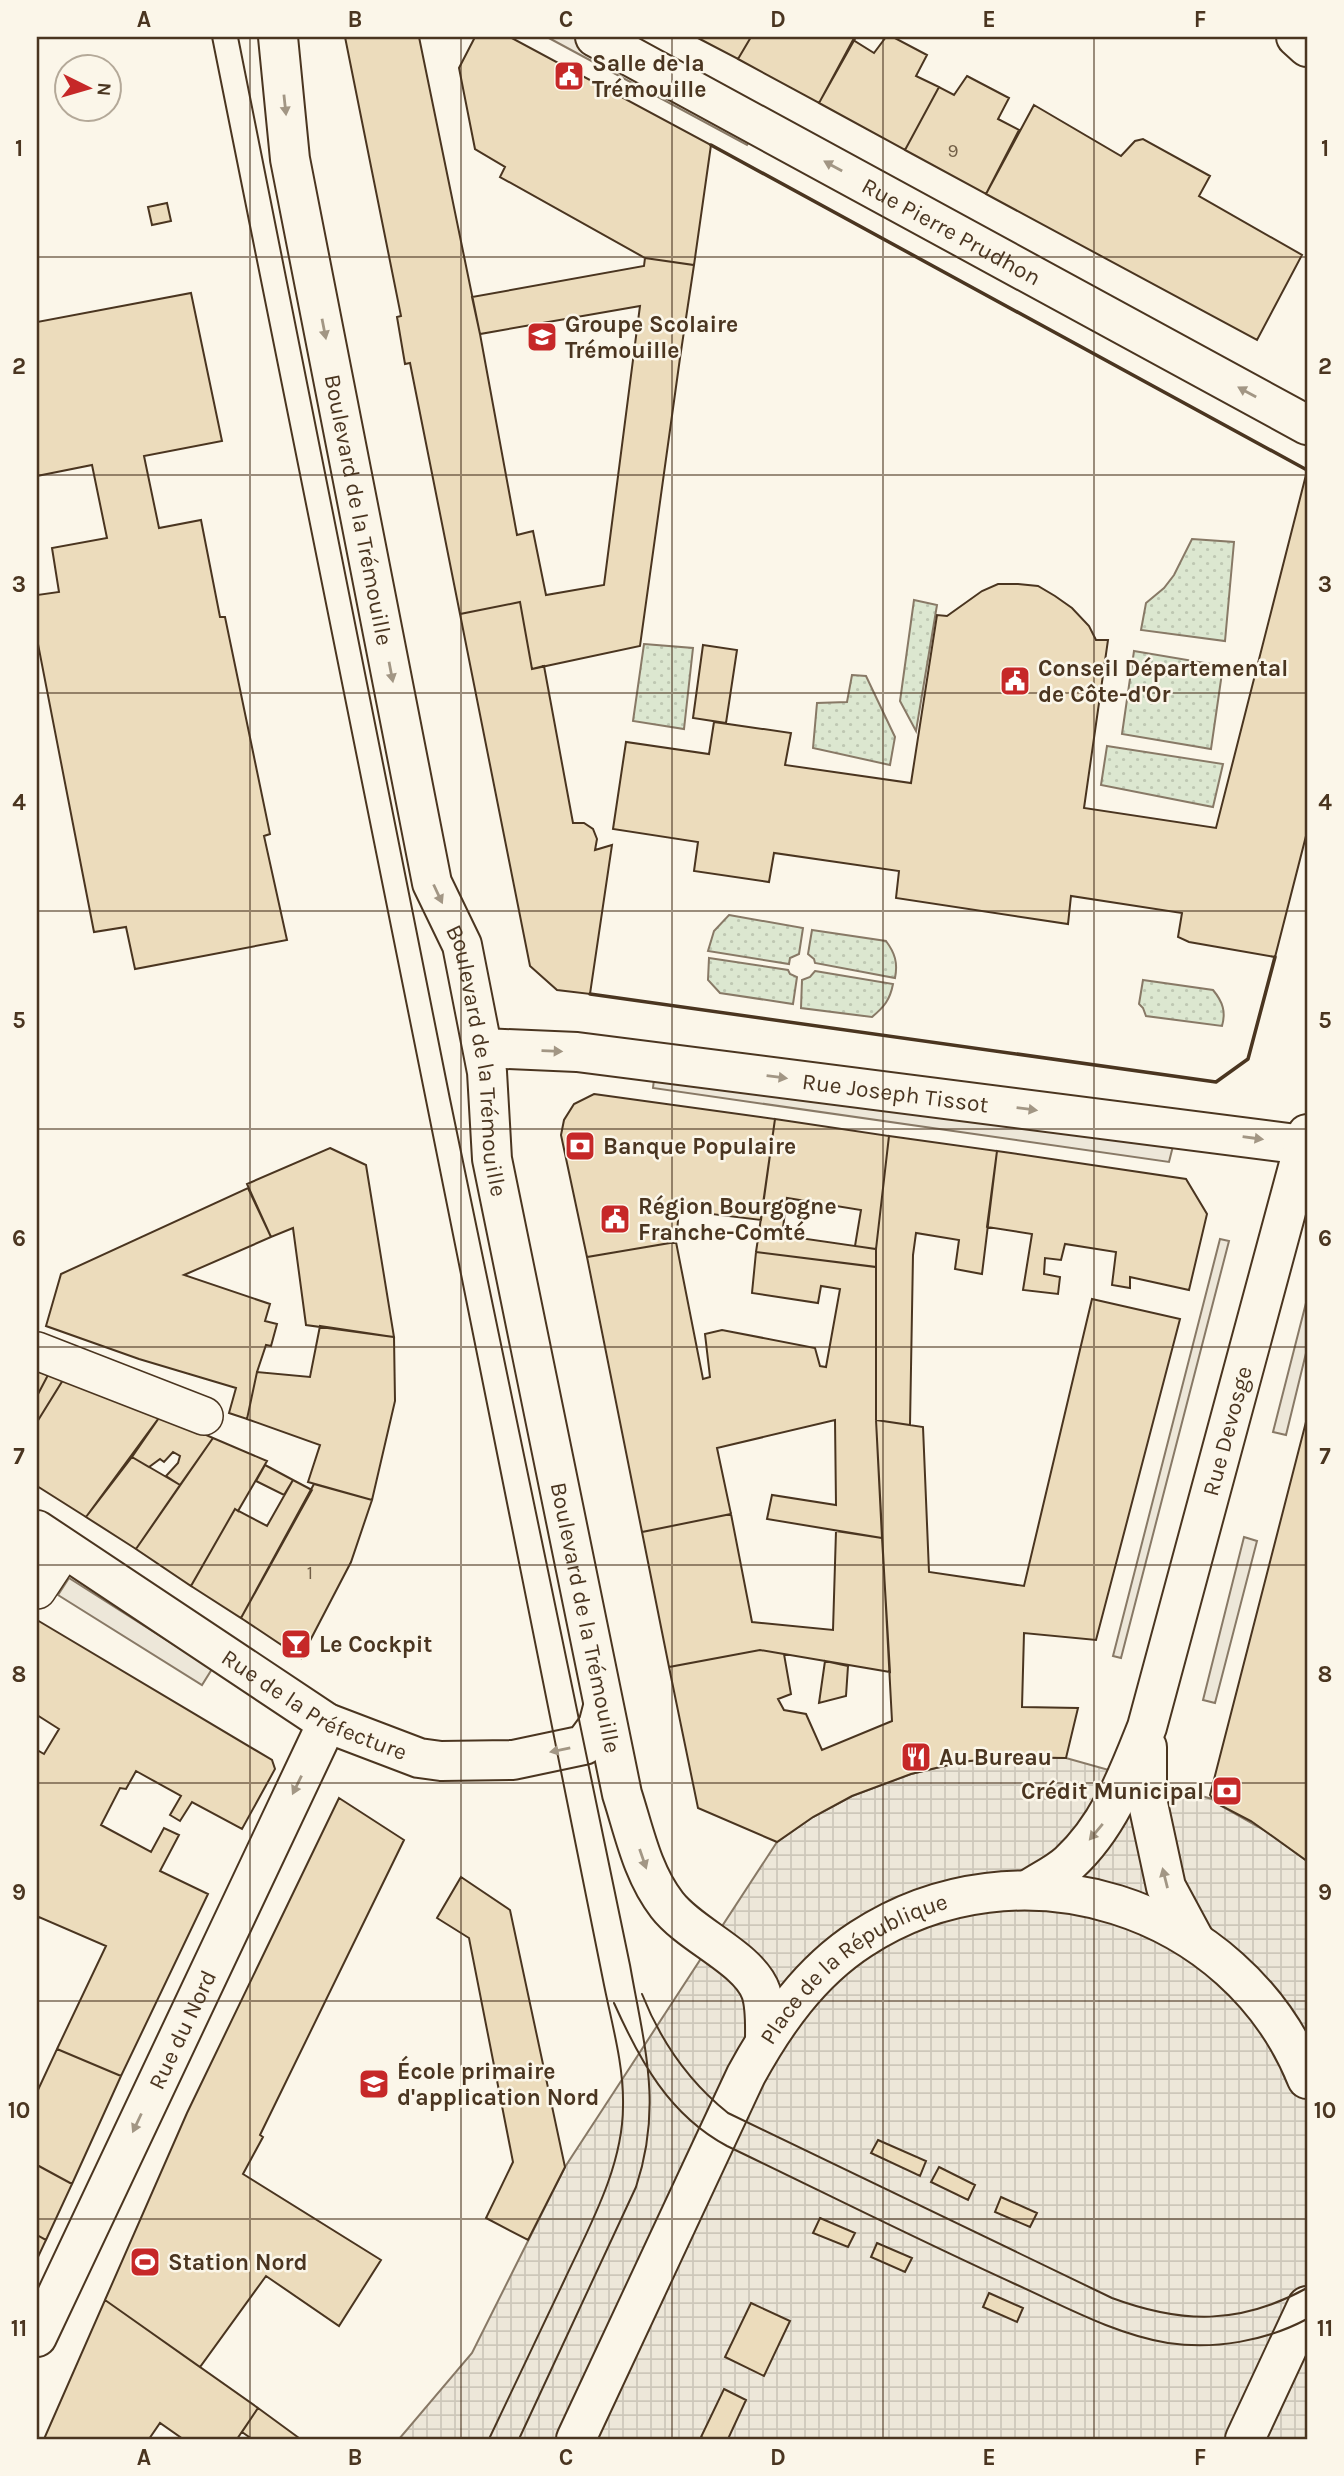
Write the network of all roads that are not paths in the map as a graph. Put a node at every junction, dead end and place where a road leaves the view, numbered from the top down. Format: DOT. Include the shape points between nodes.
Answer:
graph roads {
  1 [pos="278,37"];
  2 [pos="595,37"];
  3 [pos="1296,37"];
  4 [pos="1307,47"];
  5 [pos="1307,425"];
  6 [pos="483,1048"];
  7 [pos="1306,1141"];
  8 [pos="37,1351"];
  9 [pos="204,1416"];
  10 [pos="50,1539"];
  11 [pos="37,1590"];
  12 [pos="603,1707"];
  13 [pos="327,1723"];
  14 [pos="1147,1727"];
  15 [pos="1028,1890"];
  16 [pos="1194,1939"];
  17 [pos="765,2041"];
  18 [pos="1307,2079"];
  19 [pos="1307,2306"];
  20 [pos="37,2337"];
  21 [pos="1258,2433"];
  22 [pos="576,2439"];
  1 -- 6 [label="street, Boulevard de la Trémouille, one-way" via="290,159 432,883 462,945"];
  5 -- 2 [label="street, Rue Pierre Prudhon, one-way"];
  3 -- 4 [label="street"];
  6 -- 7 [label="street, Rue Joseph Tissot, one-way" via="577,1052"];
  6 -- 12 [label="street, Boulevard de la Trémouille" via="492,1159"];
  7 -- 14 [label="street, Rue Devosge"];
  8 -- 9 [label="street"];
  10 -- 11 [label="street"];
  10 -- 13 [label="street, Rue de la Préfecture"];
  12 -- 13 [label="street, Rue de la Préfecture, one-way" via="598,1726 584,1745 513,1760 419,1758"];
  12 -- 17 [label="street, Boulevard de la Trémouille, one-way" via="622,1794 646,1868 666,1904 692,1931 755,1979 762,1993"];
  13 -- 20 [label="street, Rue du Nord, one-way"];
  14 -- 15 [label="street, one-way" via="1102,1826 1068,1864"];
  16 -- 14 [label="street, one-way" via="1166,1887 1147,1799"];
  15 -- 16 [label="street, Place de la République" via="1082,1894 1132,1908"];
  15 -- 17 [label="street, Place de la République" via="964,1896 905,1915 863,1937 811,1980"];
  16 -- 18 [label="street, Place de la République" via="1236,1973 1267,2008"];
  17 -- 22 [label="street, Place de la République"];
  19 -- 21 [label="street"];
}
